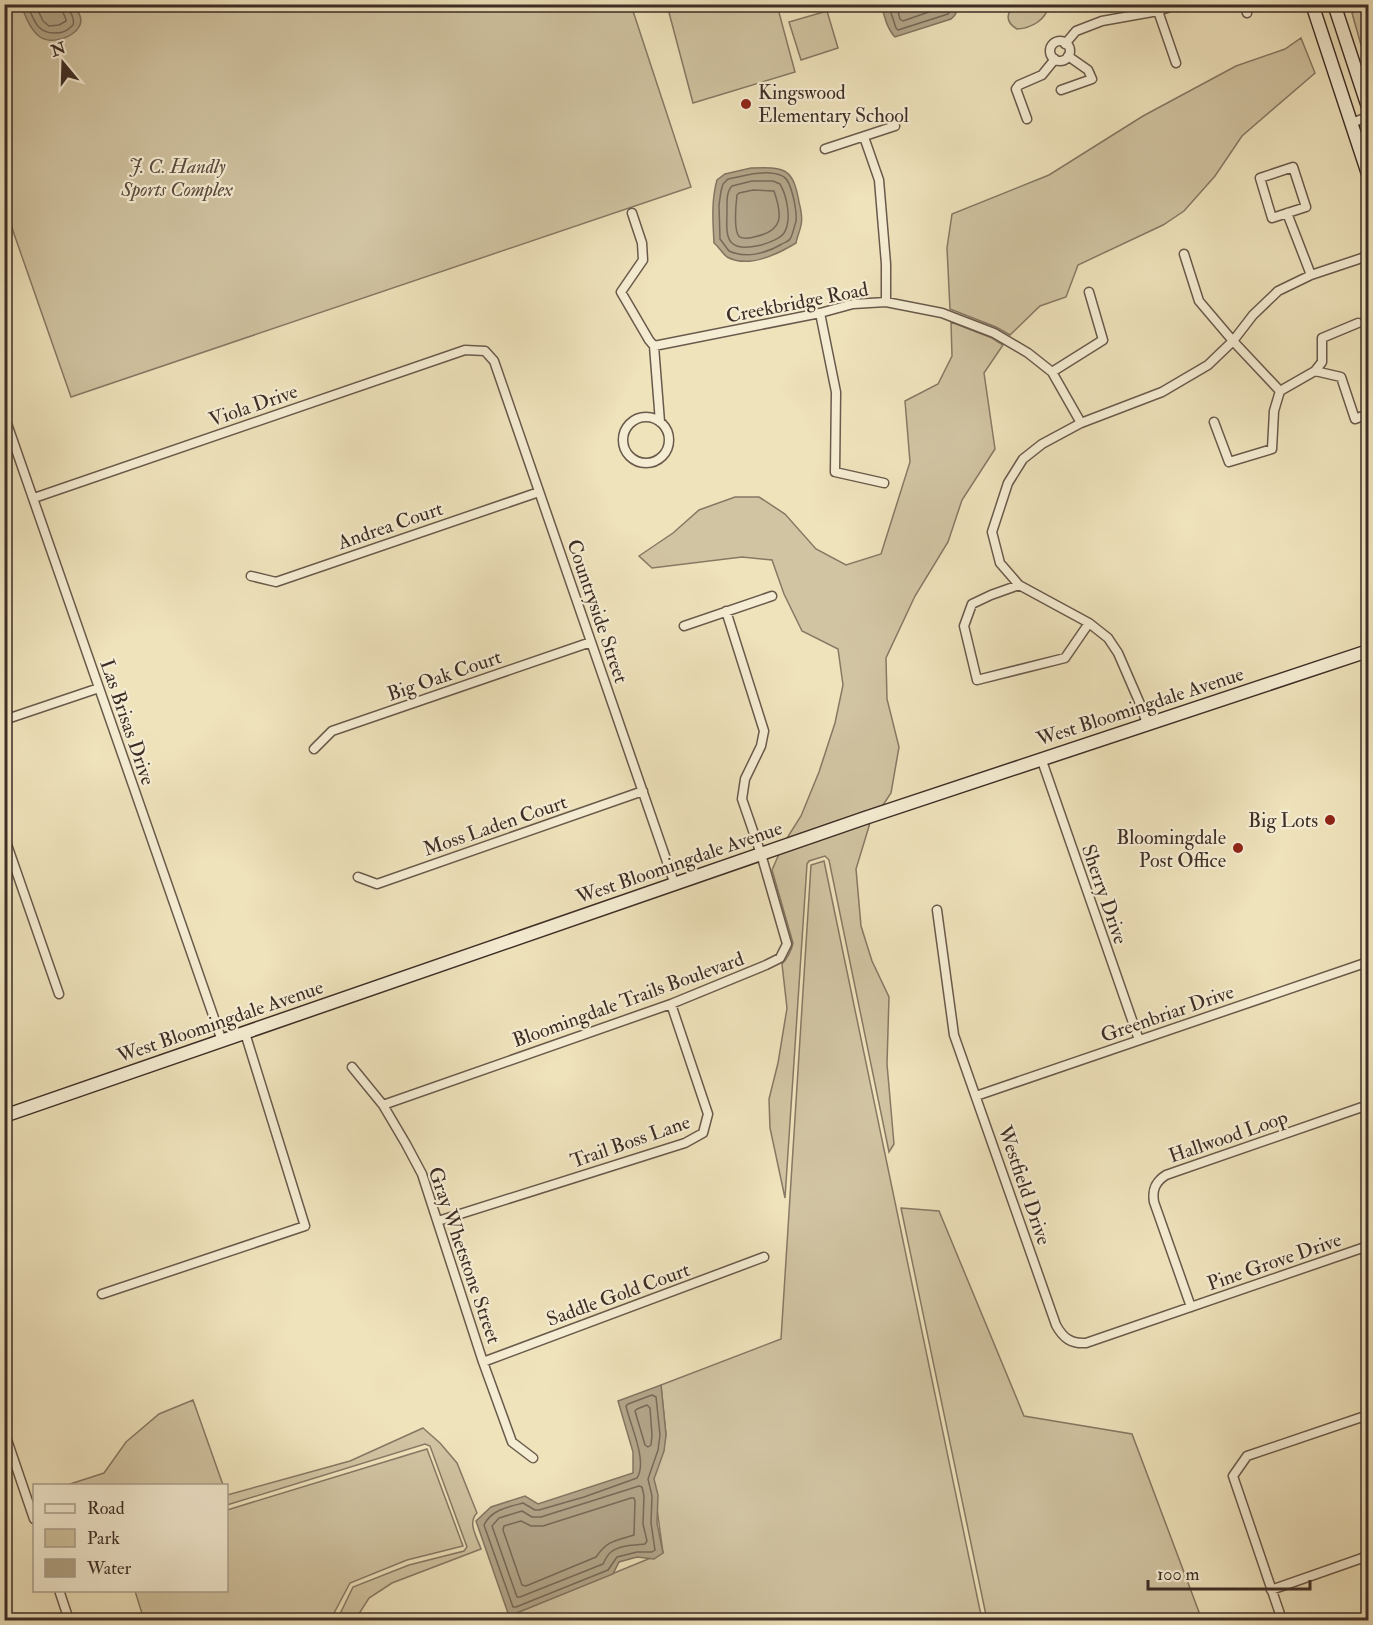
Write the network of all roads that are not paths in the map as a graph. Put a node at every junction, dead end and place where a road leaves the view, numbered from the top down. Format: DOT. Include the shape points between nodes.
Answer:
graph roads {
  1 [pos="1178,4"];
  2 [pos="1312,4"];
  3 [pos="1334,4"];
  4 [pos="1158,11"];
  5 [pos="1065,44"];
  6 [pos="1068,56"];
  7 [pos="1055,59"];
  8 [pos="1176,63"];
  9 [pos="1061,90"];
  10 [pos="1368,107"];
  11 [pos="1368,117"];
  12 [pos="1027,119"];
  13 [pos="1351,123"];
  14 [pos="895,126"];
  15 [pos="864,137"];
  16 [pos="825,149"];
  17 [pos="1368,174"];
  18 [pos="632,213"];
  19 [pos="1287,213"];
  20 [pos="1184,254"];
  21 [pos="1368,256"];
  22 [pos="1311,275"];
  23 [pos="1089,292"];
  24 [pos="886,302"];
  25 [pos="820,313"];
  26 [pos="1359,323"];
  27 [pos="1233,341"];
  28 [pos="654,346"];
  29 [pos="484,351"];
  30 [pos="1315,371"];
  31 [pos="1052,372"];
  32 [pos="1280,391"];
  33 [pos="1368,414"];
  34 [pos="4,415"];
  35 [pos="660,422"];
  36 [pos="1214,422"];
  37 [pos="1081,423"];
  38 [pos="884,483"];
  39 [pos="539,492"];
  40 [pos="34,498"];
  41 [pos="251,576"];
  42 [pos="1019,585"];
  43 [pos="772,596"];
  44 [pos="726,611"];
  45 [pos="1089,623"];
  46 [pos="684,626"];
  47 [pos="591,642"];
  48 [pos="1368,651"];
  49 [pos="99,688"];
  50 [pos="4,720"];
  51 [pos="1147,724"];
  52 [pos="314,749"];
  53 [pos="1041,758"];
  54 [pos="643,792"];
  55 [pos="4,836"];
  56 [pos="761,854"];
  57 [pos="358,877"];
  58 [pos="675,885"];
  59 [pos="937,910"];
  60 [pos="1368,962"];
  61 [pos="59,994"];
  62 [pos="670,1004"];
  63 [pos="245,1033"];
  64 [pos="1139,1040"];
  65 [pos="222,1041"];
  66 [pos="352,1067"];
  67 [pos="976,1096"];
  68 [pos="383,1105"];
  69 [pos="1368,1105"];
  70 [pos="4,1116"];
  71 [pos="438,1221"];
  72 [pos="1368,1246"];
  73 [pos="764,1257"];
  74 [pos="102,1294"];
  75 [pos="1191,1307"];
  76 [pos="483,1362"];
  77 [pos="1368,1415"];
  78 [pos="4,1431"];
  79 [pos="532,1458"];
  80 [pos="33,1516"];
  81 [pos="1368,1556"];
  82 [pos="1271,1590"];
  83 [pos="60,1592"];
  84 [pos="69,1620"];
  85 [pos="1282,1620"];
  1 -- 4 [label="street"];
  2 -- 13 [label="main road"];
  3 -- 10 [label="main road"];
  4 -- 5 [label="street" via="1101,21 1076,31"];
  4 -- 8 [label="street"];
  5 -- 6 [label="street"];
  5 -- 7 [label="street" via="1058,42 1051,47 1050,54"];
  6 -- 7 [label="street"];
  6 -- 9 [label="street" via="1088,70 1092,79"];
  7 -- 12 [label="street" via="1042,75 1016,89"];
  11 -- 13 [label="street"];
  13 -- 17 [label="main road"];
  14 -- 15 [label="street"];
  15 -- 16 [label="street"];
  15 -- 24 [label="street" via="879,180"];
  18 -- 28 [label="street" via="643,260 621,292"];
  19 -- 19 [label="street" via="1272,218 1260,178 1293,167 1306,207"];
  19 -- 22 [label="street"];
  20 -- 27 [label="street" via="1199,301"];
  21 -- 22 [label="street"];
  22 -- 27 [label="street" via="1278,291"];
  23 -- 31 [label="street" via="1103,340"];
  24 -- 25 [label="street, Creekbridge Road" via="853,304"];
  24 -- 31 [label="street, Creekbridge Road" via="942,313 994,333 1028,352"];
  25 -- 28 [label="street, Creekbridge Road"];
  25 -- 38 [label="street" via="836,392 836,472"];
  26 -- 30 [label="street" via="1322,338 1322,362"];
  27 -- 32 [label="street"];
  27 -- 37 [label="street" via="1208,365 1162,392"];
  28 -- 35 [label="street"];
  29 -- 39 [label="street, Countryside Street" via="494,361"];
  29 -- 40 [label="street, Viola Drive" via="465,350"];
  30 -- 32 [label="street"];
  30 -- 33 [label="street" via="1341,377 1355,419"];
  31 -- 37 [label="street, Creekbridge Road"];
  32 -- 36 [label="street" via="1274,411 1272,449 1229,462"];
  34 -- 40 [label="street, Las Brisas Drive"];
  35 -- 35 [label="street" via="646,417 627,428 626,450 636,461 651,463 668,449 669,434"];
  37 -- 42 [label="street" via="1023,459 1008,483 992,532 1000,563"];
  39 -- 41 [label="street, Andrea Court" via="276,582"];
  39 -- 47 [label="street, Countryside Street"];
  40 -- 49 [label="street, Las Brisas Drive"];
  42 -- 45 [label="street"];
  42 -- 45 [label="street" via="972,604 964,626 977,680 1065,658"];
  43 -- 44 [label="street"];
  44 -- 46 [label="street"];
  44 -- 56 [label="street, Bloomingdale Trails Boulevard" via="764,731 745,779 742,799"];
  45 -- 51 [label="street" via="1108,638 1118,653"];
  47 -- 52 [label="street, Big Oak Court" via="332,731"];
  47 -- 54 [label="street, Countryside Street"];
  48 -- 51 [label="main road, West Bloomingdale Avenue"];
  49 -- 50 [label="street"];
  49 -- 65 [label="street, Las Brisas Drive"];
  51 -- 53 [label="main road, West Bloomingdale Avenue"];
  53 -- 56 [label="main road, West Bloomingdale Avenue"];
  53 -- 64 [label="street, Sherry Drive"];
  54 -- 57 [label="street, Moss Laden Court" via="377,884"];
  54 -- 58 [label="street, Countryside Street"];
  55 -- 61 [label="street"];
  56 -- 58 [label="main road, West Bloomingdale Avenue"];
  56 -- 62 [label="street, Bloomingdale Trails Boulevard" via="787,944 780,958"];
  58 -- 63 [label="main road, West Bloomingdale Avenue"];
  59 -- 67 [label="street, Westfield Drive" via="954,1035"];
  60 -- 64 [label="street, Greenbriar Drive"];
  62 -- 68 [label="street, Bloomingdale Trails Boulevard"];
  62 -- 71 [label="street, Trail Boss Lane" via="708,1114 703,1133 685,1143"];
  63 -- 65 [label="main road, West Bloomingdale Avenue"];
  63 -- 74 [label="street" via="305,1226"];
  64 -- 67 [label="street, Greenbriar Drive"];
  65 -- 70 [label="main road, West Bloomingdale Avenue"];
  66 -- 68 [label="street, Gray Whetstone Street"];
  67 -- 75 [label="street, Westfield Drive" via="1063,1336 1072,1342 1086,1343"];
  68 -- 71 [label="street, Gray Whetstone Street" via="422,1174"];
  69 -- 75 [label="street, Hallwood Loop" via="1166,1174 1157,1181 1154,1202"];
  71 -- 76 [label="street, Gray Whetstone Street"];
  72 -- 75 [label="street, Pine Grove Drive"];
  73 -- 76 [label="street, Saddle Gold Court"];
  76 -- 79 [label="street, Gray Whetstone Street" via="512,1442"];
  77 -- 82 [label="street" via="1247,1456 1233,1476"];
  78 -- 80 [label="street"];
  81 -- 82 [label="street"];
  82 -- 85 [label="street"];
  83 -- 84 [label="street"];
}
